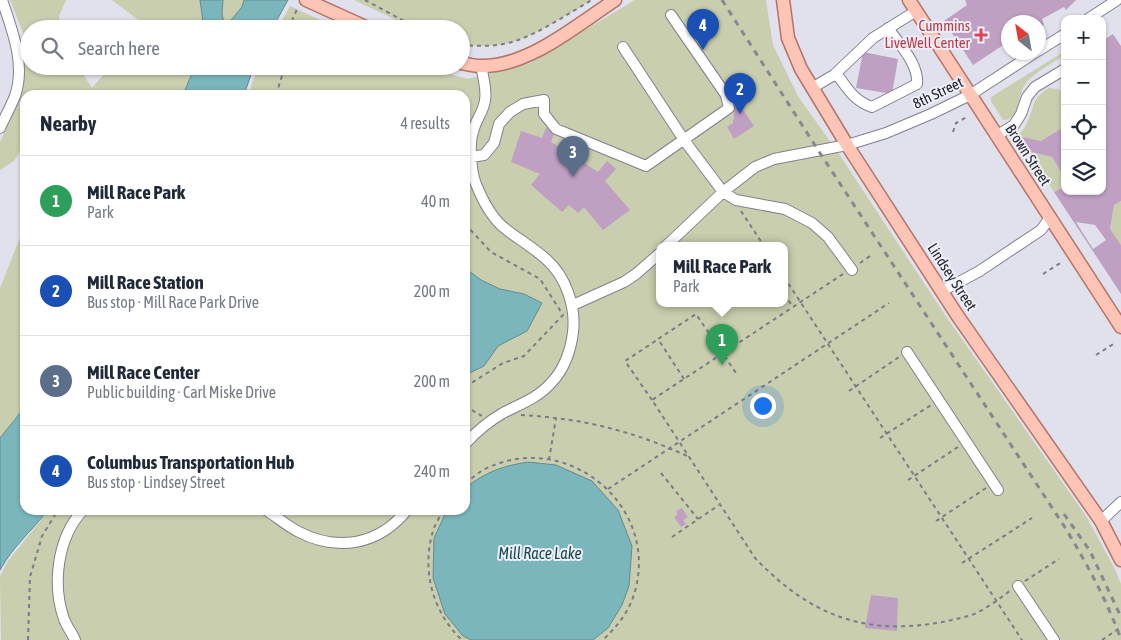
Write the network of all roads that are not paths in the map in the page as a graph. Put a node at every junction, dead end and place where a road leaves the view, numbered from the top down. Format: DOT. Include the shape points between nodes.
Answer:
graph roads {
  1 [pos="2,0"];
  2 [pos="615,0"];
  3 [pos="783,0"];
  4 [pos="1117,0"];
  5 [pos="302,3"];
  6 [pos="912,5"];
  7 [pos="1121,6"];
  8 [pos="671,15"];
  9 [pos="1094,15"];
  10 [pos="350,20"];
  11 [pos="888,28"];
  12 [pos="1061,37"];
  13 [pos="1046,46"];
  14 [pos="623,47"];
  15 [pos="1025,60"];
  16 [pos="470,65"];
  17 [pos="481,66"];
  18 [pos="1061,71"];
  19 [pos="836,73"];
  20 [pos="812,88"];
  21 [pos="970,95"];
  22 [pos="0,128"];
  23 [pos="996,136"];
  24 [pos="684,140"];
  25 [pos="846,145"];
  26 [pos="472,157"];
  27 [pos="723,192"];
  28 [pos="1050,218"];
  29 [pos="670,242"];
  30 [pos="656,256"];
  31 [pos="851,270"];
  32 [pos="942,291"];
  33 [pos="573,305"];
  34 [pos="1121,328"];
  35 [pos="906,352"];
  36 [pos="470,439"];
  37 [pos="996,487"];
  38 [pos="1121,502"];
  39 [pos="80,515"];
  40 [pos="273,515"];
  41 [pos="402,515"];
  42 [pos="1101,521"];
  43 [pos="1121,560"];
  44 [pos="1018,586"];
  45 [pos="75,640"];
  46 [pos="1054,640"];
  1 -- 22 [label="street" via="15,39 19,80"];
  2 -- 17 [label="main road" via="538,50 510,61"];
  3 -- 20 [label="main road, Lindsey Street" via="788,38"];
  4 -- 7 [label="street"];
  4 -- 9 [label="street"];
  5 -- 10 [label="main road"];
  6 -- 11 [label="street"];
  6 -- 21 [label="main road, Brown Street"];
  8 -- 24 [label="street" via="726,95 729,108"];
  11 -- 19 [label="street"];
  11 -- 19 [label="street" via="918,75 917,84 872,107 852,96"];
  12 -- 13 [label="street, 8th Street"];
  14 -- 24 [label="street"];
  15 -- 21 [label="street, 8th Street"];
  16 -- 17 [label="main road"];
  17 -- 26 [label="street" via="485,100 472,133"];
  18 -- 23 [label="street" via="1035,87 1014,125"];
  19 -- 20 [label="street"];
  20 -- 25 [label="main road, Lindsey Street"];
  21 -- 23 [label="main road, Brown Street"];
  21 -- 25 [label="street, 8th Street" via="886,133"];
  23 -- 28 [label="main road, Brown Street"];
  24 -- 26 [label="street" via="646,166 556,129 544,114 544,100 523,104 510,112 499,124 494,143 484,155"];
  24 -- 27 [label="street"];
  25 -- 27 [label="street, 8th Street" via="774,159 755,166"];
  25 -- 32 [label="main road, Lindsey Street"];
  26 -- 33 [label="street" via="475,182 484,204 500,224 548,261 564,282"];
  27 -- 29 [label="street, 8th Street"];
  27 -- 31 [label="street" via="736,200 785,209 812,222 828,237"];
  28 -- 32 [label="street" via="1041,230 978,272"];
  28 -- 34 [label="main road, Brown Street"];
  30 -- 33 [label="street" via="624,282"];
  32 -- 42 [label="main road, Lindsey Street"];
  33 -- 36 [label="street" via="572,342 565,363 552,383 534,398 501,414"];
  35 -- 37 [label="street"];
  38 -- 42 [label="street"];
  39 -- 45 [label="street" via="64,541 58,569 59,595 65,620"];
  40 -- 41 [label="street" via="298,532 323,542 341,544 360,542 385,532"];
  42 -- 43 [label="main road, Lindsey Street"];
  44 -- 46 [label="street"];
}
